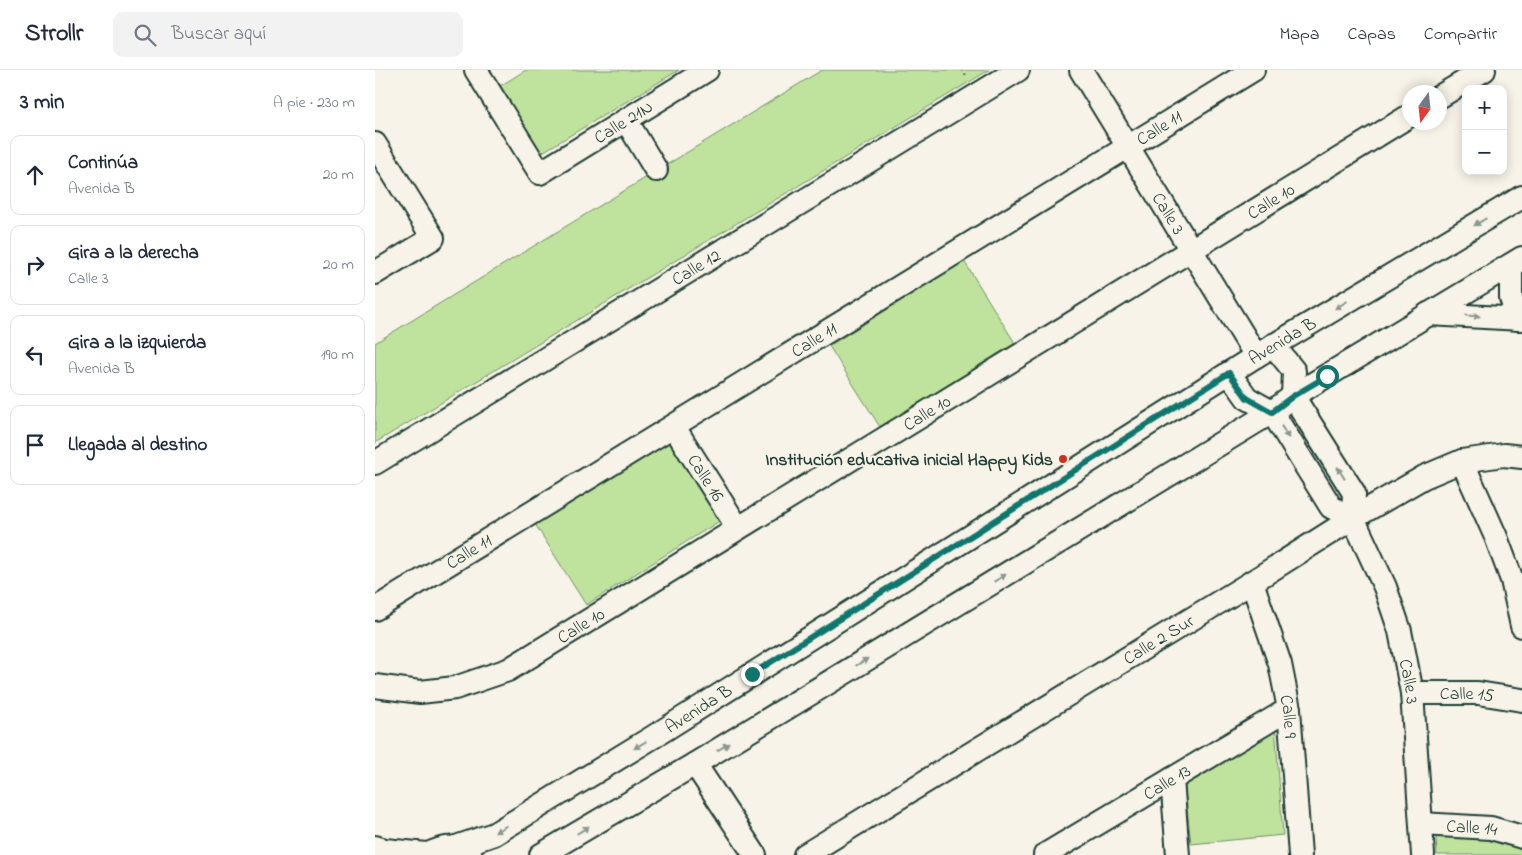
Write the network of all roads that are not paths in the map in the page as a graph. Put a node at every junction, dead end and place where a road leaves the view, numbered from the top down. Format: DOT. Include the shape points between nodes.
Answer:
graph roads {
  1 [pos="707,70"];
  2 [pos="1018,70"];
  3 [pos="1081,70"];
  4 [pos="1253,70"];
  5 [pos="1484,70"];
  6 [pos="485,73"];
  7 [pos="1447,92"];
  8 [pos="626,120"];
  9 [pos="1402,120"];
  10 [pos="375,144"];
  11 [pos="1128,147"];
  12 [pos="656,170"];
  13 [pos="1522,197"];
  14 [pos="1192,251"];
  15 [pos="1516,261"];
  16 [pos="375,273"];
  17 [pos="1428,314"];
  18 [pos="1520,319"];
  19 [pos="1265,351"];
  20 [pos="1229,373"];
  21 [pos="1293,396"];
  22 [pos="1272,412"];
  23 [pos="674,427"];
  24 [pos="1522,457"];
  25 [pos="1462,461"];
  26 [pos="375,463"];
  27 [pos="1353,518"];
  28 [pos="738,528"];
  29 [pos="1517,581"];
  30 [pos="1253,582"];
  31 [pos="375,609"];
  32 [pos="1522,626"];
  33 [pos="375,686"];
  34 [pos="1411,694"];
  35 [pos="1522,700"];
  36 [pos="1289,709"];
  37 [pos="695,764"];
  38 [pos="1172,779"];
  39 [pos="1421,824"];
  40 [pos="1522,837"];
  41 [pos="375,847"];
  42 [pos="455,847"];
  43 [pos="1049,854"];
  44 [pos="427,855"];
  45 [pos="478,855"];
  46 [pos="541,855"];
  47 [pos="755,855"];
  48 [pos="805,855"];
  49 [pos="1178,855"];
  50 [pos="1300,855"];
  51 [pos="1423,855"];
  1 -- 8 [label="street, Calle 21N"];
  2 -- 26 [label="street, Calle 12"];
  3 -- 11 [label="street, Calle 3"];
  4 -- 11 [label="street, Calle 11"];
  5 -- 7 [label="street"];
  6 -- 8 [label="street, Calle 21N" via="540,173"];
  8 -- 12 [label="street"];
  9 -- 14 [label="street, Calle 10"];
  10 -- 16 [label="street" via="433,238"];
  11 -- 14 [label="street, Calle 3"];
  11 -- 23 [label="street, Calle 11"];
  13 -- 19 [label="street, Avenida B, one-way"];
  14 -- 19 [label="street, Calle 3"];
  14 -- 28 [label="street, Calle 10"];
  15 -- 17 [label="street"];
  15 -- 18 [label="street" via="1511,298"];
  17 -- 18 [label="street, one-way"];
  17 -- 21 [label="street"];
  19 -- 20 [label="street, Avenida B"];
  19 -- 21 [label="street, Calle 3" via="1294,371"];
  20 -- 22 [label="street" via="1247,398"];
  20 -- 42 [label="street, Avenida B, one-way" via="653,737 494,834"];
  21 -- 22 [label="street"];
  27 -- 21 [label="street, Calle 3, one-way" via="1353,493"];
  22 -- 27 [label="street, one-way" via="1331,507"];
  37 -- 22 [label="street, one-way"];
  23 -- 28 [label="street, Calle 16"];
  23 -- 31 [label="street, Calle 11"];
  24 -- 25 [label="street, Calle 2 Sur" via="1504,455"];
  25 -- 27 [label="street, Calle 2 Sur" via="1424,477"];
  25 -- 29 [label="street"];
  27 -- 30 [label="street, Calle 2 Sur"];
  27 -- 34 [label="street, Calle 3" via="1385,587 1400,632"];
  28 -- 33 [label="street, Calle 10" via="508,670 455,688 420,692"];
  29 -- 32 [label="street"];
  30 -- 36 [label="street, Calle 9" via="1280,664"];
  30 -- 48 [label="street, Calle 2 Sur"];
  34 -- 35 [label="street, Calle 15" via="1477,693"];
  34 -- 39 [label="street, Calle 3"];
  36 -- 38 [label="street, Calle 13"];
  36 -- 50 [label="street, Calle 9"];
  46 -- 37 [label="street, one-way"];
  37 -- 47 [label="street"];
  38 -- 43 [label="street, Calle 13"];
  38 -- 49 [label="street"];
  39 -- 40 [label="street, Calle 14" via="1491,828"];
  39 -- 51 [label="street, Calle 3"];
  41 -- 44 [label="street"];
  42 -- 44 [label="street, Avenida B" via="441,848"];
  42 -- 45 [label="street"];
}
